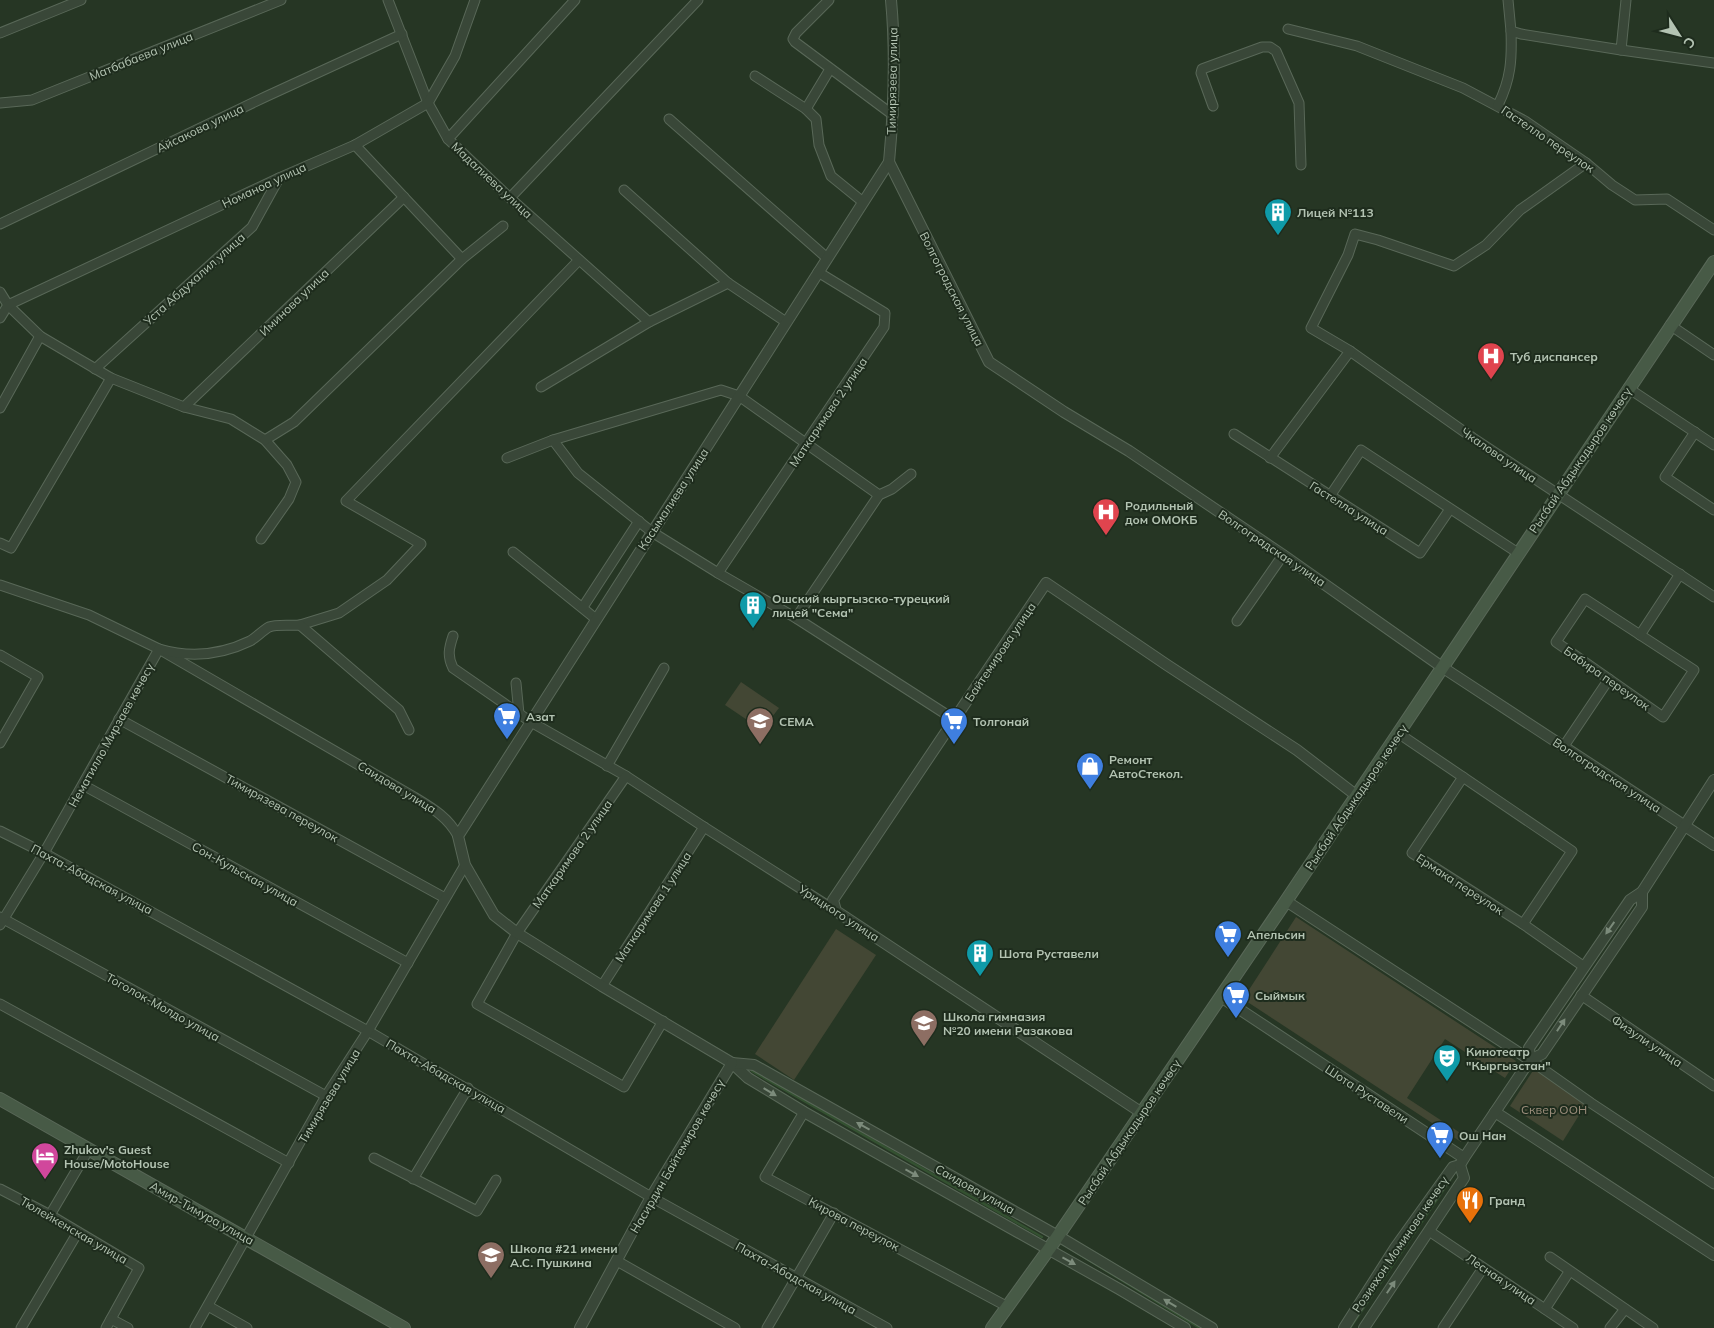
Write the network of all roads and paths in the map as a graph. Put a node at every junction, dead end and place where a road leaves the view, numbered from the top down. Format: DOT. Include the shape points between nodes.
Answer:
graph roads {
  1 [pos="81,0"];
  2 [pos="281,0"];
  3 [pos="388,0"];
  4 [pos="475,0"];
  5 [pos="575,0"];
  6 [pos="698,0"];
  7 [pos="828,0"];
  8 [pos="892,0"];
  9 [pos="1508,0"];
  10 [pos="1626,0"];
  11 [pos="1288,29"];
  12 [pos="1511,31"];
  13 [pos="0,33"];
  14 [pos="402,34"];
  15 [pos="1620,50"];
  16 [pos="1714,63"];
  17 [pos="830,69"];
  18 [pos="755,76"];
  19 [pos="0,103"];
  20 [pos="428,103"];
  21 [pos="1498,105"];
  22 [pos="1213,106"];
  23 [pos="806,109"];
  24 [pos="894,115"];
  25 [pos="669,119"];
  26 [pos="448,140"];
  27 [pos="355,145"];
  28 [pos="889,162"];
  29 [pos="1586,163"];
  30 [pos="1301,165"];
  31 [pos="278,178"];
  32 [pos="624,190"];
  33 [pos="404,198"];
  34 [pos="510,198"];
  35 [pos="863,202"];
  36 [pos="0,224"];
  37 [pos="502,226"];
  38 [pos="1714,230"];
  39 [pos="827,258"];
  40 [pos="462,259"];
  41 [pos="579,260"];
  42 [pos="1714,262"];
  43 [pos="818,272"];
  44 [pos="728,283"];
  45 [pos="0,292"];
  46 [pos="8,305"];
  47 [pos="0,318"];
  48 [pos="649,322"];
  49 [pos="786,322"];
  50 [pos="1670,325"];
  51 [pos="40,336"];
  52 [pos="1350,352"];
  53 [pos="1714,355"];
  54 [pos="95,369"];
  55 [pos="111,378"];
  56 [pos="541,387"];
  57 [pos="1628,388"];
  58 [pos="739,396"];
  59 [pos="184,407"];
  60 [pos="0,408"];
  61 [pos="1695,432"];
  62 [pos="1234,434"];
  63 [pos="266,440"];
  64 [pos="553,440"];
  65 [pos="807,443"];
  66 [pos="1714,445"];
  67 [pos="507,458"];
  68 [pos="1270,458"];
  69 [pos="911,474"];
  70 [pos="1558,494"];
  71 [pos="879,495"];
  72 [pos="1330,496"];
  73 [pos="1450,509"];
  74 [pos="1714,510"];
  75 [pos="639,521"];
  76 [pos="652,532"];
  77 [pos="262,539"];
  78 [pos="0,544"];
  79 [pos="513,552"];
  80 [pos="1518,553"];
  81 [pos="1283,554"];
  82 [pos="718,573"];
  83 [pos="1680,574"];
  84 [pos="0,585"];
  85 [pos="1714,597"];
  86 [pos="583,607"];
  87 [pos="796,618"];
  88 [pos="596,619"];
  89 [pos="1237,622"];
  90 [pos="300,625"];
  91 [pos="1640,635"];
  92 [pos="453,636"];
  93 [pos="159,649"];
  94 [pos="0,655"];
  95 [pos="1442,667"];
  96 [pos="664,668"];
  97 [pos="1609,679"];
  98 [pos="516,683"];
  99 [pos="519,714"];
  100 [pos="119,719"];
  101 [pos="955,720"];
  102 [pos="531,722"];
  103 [pos="410,730"];
  104 [pos="1398,733"];
  105 [pos="0,743"];
  106 [pos="1564,746"];
  107 [pos="608,766"];
  108 [pos="626,776"];
  109 [pos="1463,777"];
  110 [pos="1714,780"];
  111 [pos="83,785"];
  112 [pos="1357,796"];
  113 [pos="1684,826"];
  114 [pos="704,827"];
  115 [pos="0,831"];
  116 [pos="458,836"];
  117 [pos="1714,845"];
  118 [pos="44,853"];
  119 [pos="465,865"];
  120 [pos="1642,892"];
  121 [pos="445,898"];
  122 [pos="1286,901"];
  123 [pos="836,911"];
  124 [pos="1,920"];
  125 [pos="1523,924"];
  126 [pos="517,933"];
  127 [pos="408,964"];
  128 [pos="1583,966"];
  129 [pos="602,986"];
  130 [pos="1581,995"];
  131 [pos="1221,997"];
  132 [pos="0,1004"];
  133 [pos="663,1021"];
  134 [pos="368,1030"];
  135 [pos="1530,1060"];
  136 [pos="732,1063"];
  137 [pos="1714,1086"];
  138 [pos="468,1088"];
  139 [pos="326,1096"];
  140 [pos="0,1099"];
  141 [pos="804,1112"];
  142 [pos="1495,1112"];
  143 [pos="1142,1113"];
  144 [pos="89,1149"];
  145 [pos="374,1158"];
  146 [pos="1462,1161"];
  147 [pos="288,1163"];
  148 [pos="413,1179"];
  149 [pos="496,1180"];
  150 [pos="1714,1184"];
  151 [pos="0,1189"];
  152 [pos="651,1197"];
  153 [pos="834,1213"];
  154 [pos="50,1215"];
  155 [pos="1429,1231"];
  156 [pos="78,1232"];
  157 [pos="1058,1236"];
  158 [pos="247,1238"];
  159 [pos="1049,1249"];
  160 [pos="1714,1255"];
  161 [pos="1550,1257"];
  162 [pos="617,1261"];
  163 [pos="1483,1268"];
  164 [pos="1569,1272"];
  165 [pos="796,1279"];
  166 [pos="208,1306"];
  167 [pos="1008,1306"];
  168 [pos="1545,1309"];
  169 [pos="1625,1309"];
  170 [pos="111,1319"];
  171 [pos="20,1328"];
  172 [pos="106,1328"];
  173 [pos="128,1328"];
  174 [pos="195,1328"];
  175 [pos="247,1328"];
  176 [pos="404,1328"];
  177 [pos="580,1328"];
  178 [pos="735,1328"];
  179 [pos="768,1328"];
  180 [pos="887,1328"];
  181 [pos="992,1328"];
  182 [pos="1185,1328"];
  183 [pos="1212,1328"];
  184 [pos="1344,1328"];
  185 [pos="1364,1328"];
  186 [pos="1443,1328"];
  187 [pos="1573,1328"];
  188 [pos="1610,1328"];
  189 [pos="1652,1328"];
  1 -- 13 [label="street"];
  2 -- 19 [label="street, Матбабаева улица" via="32,100"];
  3 -- 14 [label="street, Мадалиева улица"];
  4 -- 20 [label="street" via="455,56"];
  5 -- 26 [label="street"];
  6 -- 34 [label="street"];
  7 -- 17 [label="street" via="793,38"];
  8 -- 24 [label="street, Тимирязева улица"];
  9 -- 12 [label="street"];
  10 -- 15 [label="street"];
  11 -- 21 [label="street, Гастелло переулок" via="1358,46"];
  12 -- 15 [label="street"];
  12 -- 21 [label="street" via="1510,71"];
  14 -- 20 [label="street, Мадалиева улица"];
  14 -- 36 [label="street, Айсакова улица"];
  15 -- 16 [label="street"];
  17 -- 23 [label="street"];
  17 -- 24 [label="street"];
  18 -- 23 [label="street"];
  20 -- 26 [label="street, Мадалиева улица"];
  20 -- 27 [label="street, Номаноа улица"];
  21 -- 29 [label="street, Гастелло переулок"];
  22 -- 30 [label="street" via="1202,69 1262,47 1276,51 1299,104"];
  23 -- 35 [label="street" via="816,119 819,145 831,176"];
  24 -- 28 [label="street, Тимирязева улица"];
  25 -- 39 [label="street"];
  26 -- 34 [label="street, Мадалиева улица"];
  27 -- 31 [label="street, Номаноа улица"];
  27 -- 33 [label="street"];
  28 -- 35 [label="street, Касымалиева улица"];
  28 -- 81 [label="street, Волгоградская улица" via="989,362"];
  29 -- 38 [label="street, Гастелло переулок" via="1635,200 1667,198"];
  29 -- 52 [label="street, Чкалова улица" via="1520,210 1486,245 1454,266 1355,234 1348,255 1311,328"];
  31 -- 46 [label="street, Номаноа улица"];
  31 -- 54 [label="street, Уста Абдухалил улица" via="252,227"];
  32 -- 44 [label="street"];
  33 -- 40 [label="street"];
  33 -- 59 [label="street, Иминова улица"];
  34 -- 41 [label="street, Мадалиева улица"];
  35 -- 39 [label="street, Касымалиева улица"];
  37 -- 40 [label="street"];
  39 -- 43 [label="street, Касымалиева улица"];
  40 -- 63 [label="street" via="294,422"];
  41 -- 48 [label="street, Мадалиева улица"];
  41 -- 90 [label="street, Нематилло Мирзаев көчөсү" via="346,502 421,544 387,580 339,613"];
  42 -- 50 [label="main road, Рысбай Абдыкадыров көчөсү"];
  43 -- 49 [label="street, Касымалиева улица"];
  43 -- 65 [label="street, Маткаримова 2 улица" via="885,313 886,319 884,327"];
  44 -- 48 [label="street"];
  44 -- 49 [label="street"];
  45 -- 46 [label="street"];
  46 -- 47 [label="street"];
  46 -- 51 [label="street"];
  48 -- 56 [label="street"];
  49 -- 58 [label="street, Касымалиева улица"];
  50 -- 53 [label="street"];
  50 -- 57 [label="main road, Рысбай Абдыкадыров көчөсү"];
  51 -- 54 [label="street"];
  51 -- 60 [label="street"];
  52 -- 68 [label="street"];
  52 -- 70 [label="street, Чкалова улица"];
  54 -- 55 [label="street"];
  55 -- 59 [label="street"];
  55 -- 78 [label="street" via="11,548"];
  57 -- 61 [label="street"];
  57 -- 70 [label="main road, Рысбай Абдыкадыров көчөсү"];
  58 -- 64 [label="street" via="720,390"];
  58 -- 65 [label="street"];
  58 -- 76 [label="street, Касымалиева улица"];
  59 -- 63 [label="street" via="231,419"];
  61 -- 66 [label="street"];
  61 -- 74 [label="street" via="1665,478"];
  62 -- 68 [label="street, Гастелла улица"];
  63 -- 77 [label="street" via="287,465 296,482"];
  64 -- 67 [label="street"];
  64 -- 75 [label="street" via="578,473"];
  65 -- 71 [label="street"];
  65 -- 82 [label="street, Маткаримова 2 улица"];
  68 -- 72 [label="street, Гастелла улица"];
  69 -- 71 [label="street"];
  70 -- 80 [label="main road, Рысбай Абдыкадыров көчөсү"];
  70 -- 83 [label="street, Чкалова улица"];
  71 -- 87 [label="street"];
  72 -- 73 [label="street, Гастелла улица" via="1420,553"];
  72 -- 73 [label="street" via="1361,450"];
  73 -- 80 [label="street"];
  75 -- 76 [label="street"];
  75 -- 86 [label="street"];
  76 -- 82 [label="street"];
  76 -- 88 [label="street, Касымалиева улица"];
  79 -- 86 [label="street"];
  80 -- 95 [label="main road, Рысбай Абдыкадыров көчөсү"];
  81 -- 89 [label="street"];
  81 -- 95 [label="street, Волгоградская улица"];
  82 -- 87 [label="street"];
  83 -- 85 [label="street, Чкалова улица"];
  83 -- 91 [label="street"];
  84 -- 93 [label="street, Саидова улица" via="89,615"];
  86 -- 88 [label="street"];
  87 -- 101 [label="street"];
  88 -- 102 [label="street, Касымалиева улица"];
  90 -- 93 [label="street, Нематилло Мирзаев көчөсү" via="270,626 251,640 208,655"];
  90 -- 103 [label="street" via="399,710"];
  91 -- 97 [label="street, Бабира переулок" via="1585,599 1556,642"];
  91 -- 97 [label="street, Бабира переулок" via="1694,670 1663,717"];
  92 -- 99 [label="street, Урицкого улица" via="448,650 453,668"];
  93 -- 100 [label="street, Нематилло Мирзаев көчөсү"];
  93 -- 116 [label="street, Саидова улица" via="440,813"];
  94 -- 105 [label="street" via="38,677"];
  95 -- 104 [label="main road, Рысбай Абдыкадыров көчөсү"];
  95 -- 106 [label="street, Волгоградская улица"];
  96 -- 107 [label="street"];
  97 -- 106 [label="street"];
  98 -- 99 [label="street"];
  99 -- 102 [label="street, Урицкого улица"];
  100 -- 111 [label="street, Нематилло Мирзаев көчөсү"];
  100 -- 121 [label="street, Тимирязева переулок"];
  101 -- 112 [label="street, Байтемирова улица" via="1046,584 1297,750"];
  101 -- 123 [label="street, Байтемирова улица" via="833,900"];
  102 -- 107 [label="street, Урицкого улица"];
  102 -- 116 [label="street, Касымалиева улица"];
  104 -- 109 [label="street"];
  104 -- 112 [label="main road, Рысбай Абдыкадыров көчөсү"];
  106 -- 113 [label="street, Волгоградская улица"];
  107 -- 108 [label="street, Урицкого улица"];
  108 -- 114 [label="street, Урицкого улица"];
  108 -- 126 [label="street, Маткаримова 2 улица"];
  109 -- 125 [label="street" via="1572,851"];
  109 -- 125 [label="street, Ермака переулок" via="1412,854"];
  110 -- 113 [label="street, Розияхон Моминова көчөсү"];
  111 -- 118 [label="street, Нематилло Мирзаев көчөсү"];
  111 -- 127 [label="street, Сон-Кульская улица"];
  112 -- 122 [label="main road, Рысбай Абдыкадыров көчөсү"];
  113 -- 117 [label="street, Волгоградская улица"];
  113 -- 120 [label="street, Розияхон Моминова көчөсү"];
  114 -- 123 [label="street, Урицкого улица"];
  114 -- 129 [label="street, Маткаримова 1 улица"];
  115 -- 118 [label="street, Пахта-Абадская улица"];
  116 -- 119 [label="street, Саидова улица"];
  118 -- 124 [label="street, Нематилло Мирзаев көчөсү"];
  118 -- 134 [label="street, Пахта-Абадская улица"];
  119 -- 121 [label="street, Тимирязева улица"];
  119 -- 126 [label="street, Саидова улица" via="494,915"];
  120 -- 128 [label="street, Розияхон Моминова көчөсү, one-way" via="1630,900"];
  120 -- 130 [label="street, Розияхон Моминова көчөсү" via="1642,907"];
  121 -- 127 [label="street, Тимирязева улица"];
  122 -- 131 [label="main road, Рысбай Абдыкадыров көчөсү"];
  122 -- 135 [label="street"];
  123 -- 143 [label="street, Урицкого улица"];
  124 -- 139 [label="street, Тоголок-Молдо улица"];
  125 -- 128 [label="street, Ермака переулок"];
  126 -- 129 [label="street, Саидова улица"];
  126 -- 133 [label="street, Маткаримова 2 улица" via="477,1004 624,1086"];
  127 -- 134 [label="street, Тимирязева улица"];
  128 -- 135 [label="street, Розияхон Моминова көчөсү" via="1529,1048"];
  129 -- 133 [label="street, Саидова улица"];
  135 -- 130 [label="street, Розияхон Моминова көчөсү, one-way" via="1542,1054"];
  130 -- 137 [label="street, Физули улица"];
  131 -- 143 [label="main road, Рысбай Абдыкадыров көчөсү"];
  131 -- 146 [label="street, Шота Руставели"];
  132 -- 147 [label="street"];
  133 -- 136 [label="street, Саидова улица"];
  134 -- 138 [label="street, Пахта-Абадская улица"];
  134 -- 139 [label="street, Тимирязева улица"];
  135 -- 142 [label="street, Розияхон Моминова көчөсү"];
  135 -- 150 [label="street"];
  136 -- 141 [label="street, Саидова улица, one-way" via="748,1078"];
  136 -- 152 [label="street, Насирдин Байтемиров көчөсү"];
  157 -- 136 [label="street, Саидова улица, one-way" via="754,1065"];
  138 -- 148 [label="street"];
  138 -- 152 [label="street, Пахта-Абадская улица"];
  139 -- 147 [label="street, Тимирязева улица"];
  140 -- 144 [label="main road, Амир-Тимура улица"];
  141 -- 153 [label="street, Кирова переулок" via="765,1177"];
  141 -- 159 [label="street, Саидова улица, one-way"];
  142 -- 146 [label="street, Розияхон Моминова көчөсү"];
  142 -- 160 [label="street"];
  143 -- 157 [label="main road, Рысбай Абдыкадыров көчөсү"];
  144 -- 154 [label="street"];
  144 -- 158 [label="main road, Амир-Тимура улица"];
  145 -- 148 [label="street"];
  146 -- 155 [label="street, Розияхон Моминова көчөсү" via="1464,1178"];
  146 -- 184 [label="street, Розияхон Моминова көчөсү" via="1453,1167 1395,1248"];
  147 -- 158 [label="street, Тимирязева улица"];
  148 -- 149 [label="street" via="476,1211"];
  151 -- 154 [label="street, Тюлейкенская улица"];
  152 -- 162 [label="street, Насирдин Байтемиров көчөсү"];
  152 -- 165 [label="street, Пахта-Абадская улица"];
  153 -- 165 [label="street"];
  153 -- 167 [label="street, Кирова переулок"];
  154 -- 156 [label="street, Тюлейкенская улица"];
  155 -- 163 [label="street, Лесная улица"];
  185 -- 155 [label="street, Розияхон Моминова көчөсү, one-way"];
  156 -- 170 [label="street, Тюлейкенская улица" via="139,1268"];
  156 -- 171 [label="street"];
  157 -- 159 [label="main road, Рысбай Абдыкадыров көчөсү"];
  183 -- 157 [label="street, Саидова улица, one-way"];
  158 -- 166 [label="street, Тимирязева улица"];
  158 -- 176 [label="main road, Амир-Тимура улица"];
  159 -- 167 [label="main road, Рысбай Абдыкадыров көчөсү"];
  159 -- 182 [label="street, Саидова улица, one-way"];
  161 -- 164 [label="street"];
  162 -- 177 [label="street, Насирдин Байтемиров көчөсү"];
  162 -- 178 [label="street"];
  163 -- 168 [label="street, Лесная улица"];
  163 -- 186 [label="street"];
  164 -- 168 [label="street"];
  164 -- 169 [label="street"];
  165 -- 179 [label="street"];
  165 -- 180 [label="street, Пахта-Абадская улица"];
  166 -- 174 [label="street, Тимирязева улица"];
  166 -- 175 [label="street"];
  167 -- 181 [label="main road, Рысбай Абдыкадыров көчөсү"];
  168 -- 187 [label="street, Лесная улица"];
  169 -- 188 [label="street"];
  169 -- 189 [label="street"];
  170 -- 172 [label="street, Тюлейкенская улица"];
  170 -- 173 [label="street"];
}
